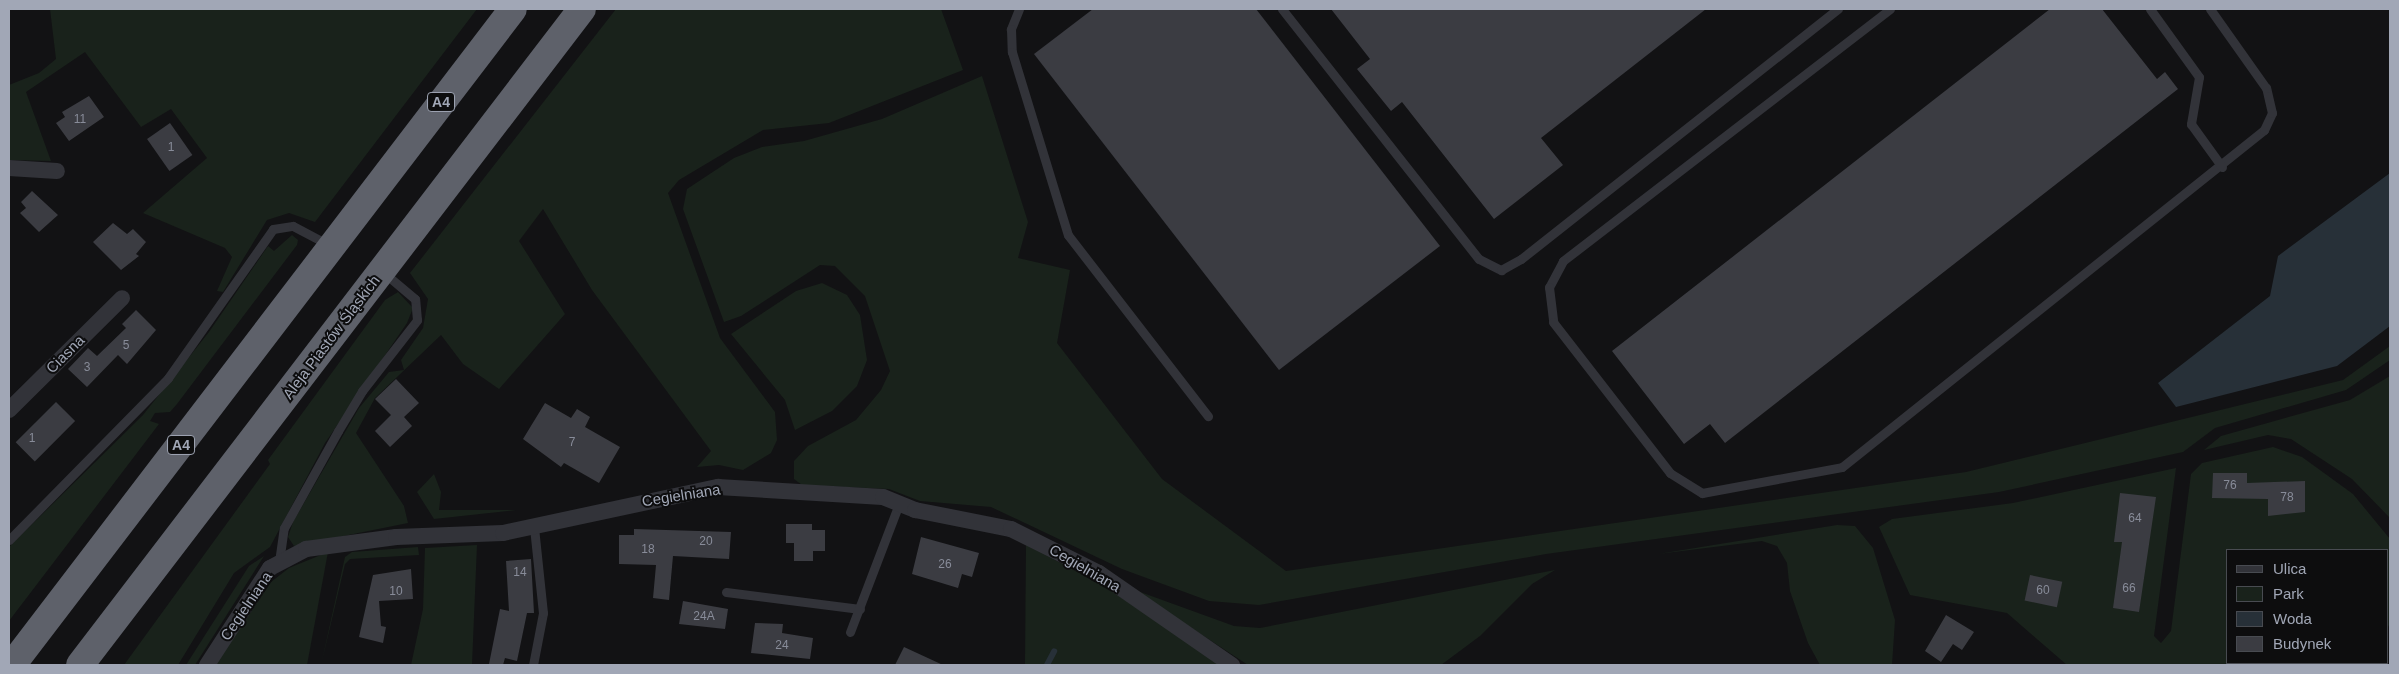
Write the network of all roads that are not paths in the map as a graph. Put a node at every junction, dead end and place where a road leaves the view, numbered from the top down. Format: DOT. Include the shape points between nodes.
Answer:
graph roads {
  1 [pos="513,9"];
  2 [pos="582,9"];
  3 [pos="1019,9"];
  4 [pos="1282,9"];
  5 [pos="1838,9"];
  6 [pos="1890,9"];
  7 [pos="2150,9"];
  8 [pos="2210,9"];
  9 [pos="2222,167"];
  10 [pos="9,168"];
  11 [pos="57,171"];
  12 [pos="332,247"];
  13 [pos="381,270"];
  14 [pos="122,298"];
  15 [pos="9,410"];
  16 [pos="1208,416"];
  17 [pos="899,504"];
  18 [pos="534,527"];
  19 [pos="9,540"];
  20 [pos="279,562"];
  21 [pos="726,592"];
  22 [pos="860,608"];
  23 [pos="850,632"];
  24 [pos="86,657"];
  25 [pos="12,665"];
  26 [pos="207,665"];
  27 [pos="533,665"];
  28 [pos="1232,665"];
  1 -- 12 [label="highway, A4"];
  2 -- 13 [label="highway, Aleja Piastów Śląskich"];
  3 -- 16 [label="lane" via="1011,29 1012,52 1068,235"];
  4 -- 5 [label="lane" via="1479,259 1501,270 1521,259"];
  6 -- 9 [label="lane" via="1563,261 1548,287 1553,322 1670,473 1702,493 1842,467"];
  7 -- 9 [label="lane" via="2199,77 2191,124"];
  8 -- 9 [label="lane" via="2266,88 2272,113 2264,130"];
  10 -- 11 [label="street"];
  12 -- 19 [label="lane" via="300,228 282,225 273,229 168,378"];
  12 -- 25 [label="highway, A4"];
  13 -- 20 [label="lane" via="415,299 417,320 362,391 338,431 284,528"];
  13 -- 24 [label="highway, Aleja Piastów Śląskich"];
  14 -- 15 [label="street, Ciasna"];
  17 -- 18 [label="street, Cegielniana" via="883,498 718,487"];
  17 -- 22 [label="lane"];
  17 -- 28 [label="street, Cegielniana" via="1012,529 1056,550 1099,572"];
  18 -- 20 [label="street, Cegielniana" via="341,543 306,549"];
  18 -- 27 [label="lane" via="543,613"];
  20 -- 26 [label="street, Cegielniana" via="256,587"];
  21 -- 22 [label="lane"];
  22 -- 23 [label="lane"];
}
